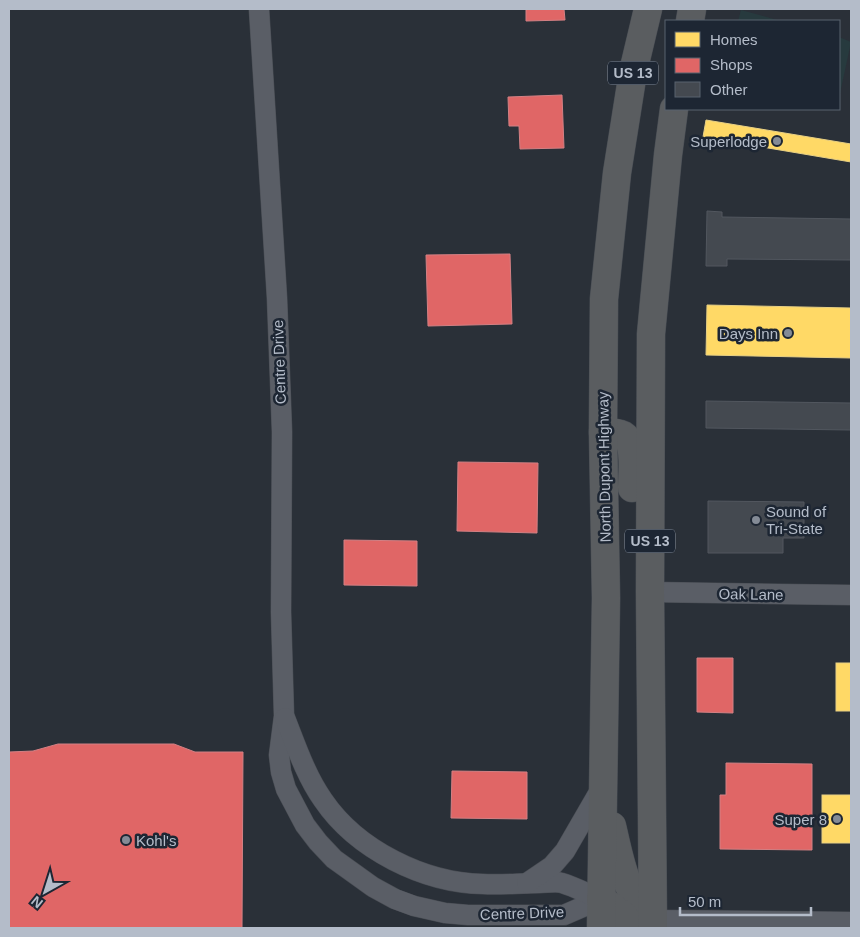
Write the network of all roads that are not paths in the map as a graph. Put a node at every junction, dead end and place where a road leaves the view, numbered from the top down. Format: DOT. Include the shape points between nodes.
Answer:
graph roads {
  1 [pos="259,9"];
  2 [pos="648,9"];
  3 [pos="674,110"];
  4 [pos="603,432"];
  5 [pos="650,592"];
  6 [pos="851,595"];
  7 [pos="284,716"];
  8 [pos="603,786"];
  9 [pos="527,883"];
  10 [pos="601,899"];
  11 [pos="851,922"];
  12 [pos="646,926"];
  13 [pos="601,928"];
  1 -- 7 [label="street, Centre Drive" via="282,432"];
  2 -- 4 [label="highway, North Dupont Highway / US 13" via="633,72 616,173 604,299"];
  3 -- 5 [label="highway, US 13" via="651,334"];
  4 -- 5 [label="highway" via="624,436 632,451 634,568"];
  4 -- 8 [label="highway, North Dupont Highway / US 13" via="606,598"];
  5 -- 6 [label="street, Oak Lane"];
  5 -- 12 [label="highway, US 13"];
  7 -- 9 [label="street, Centre Drive" via="307,772 323,800 352,832 369,845 406,866 446,879 482,884"];
  7 -- 10 [label="street, Centre Drive" via="279,755 281,772 294,808 334,859 373,887 414,906 468,915 564,915"];
  8 -- 9 [label="street" via="565,851 552,866"];
  8 -- 10 [label="highway, North Dupont Highway / US 13"];
  8 -- 12 [label="highway" via="628,886"];
  9 -- 10 [label="street, Centre Drive" via="561,883"];
  10 -- 12 [label="highway" via="624,916"];
  10 -- 13 [label="highway, North Dupont Highway / US 13"];
  11 -- 12 [label="street"];
}
